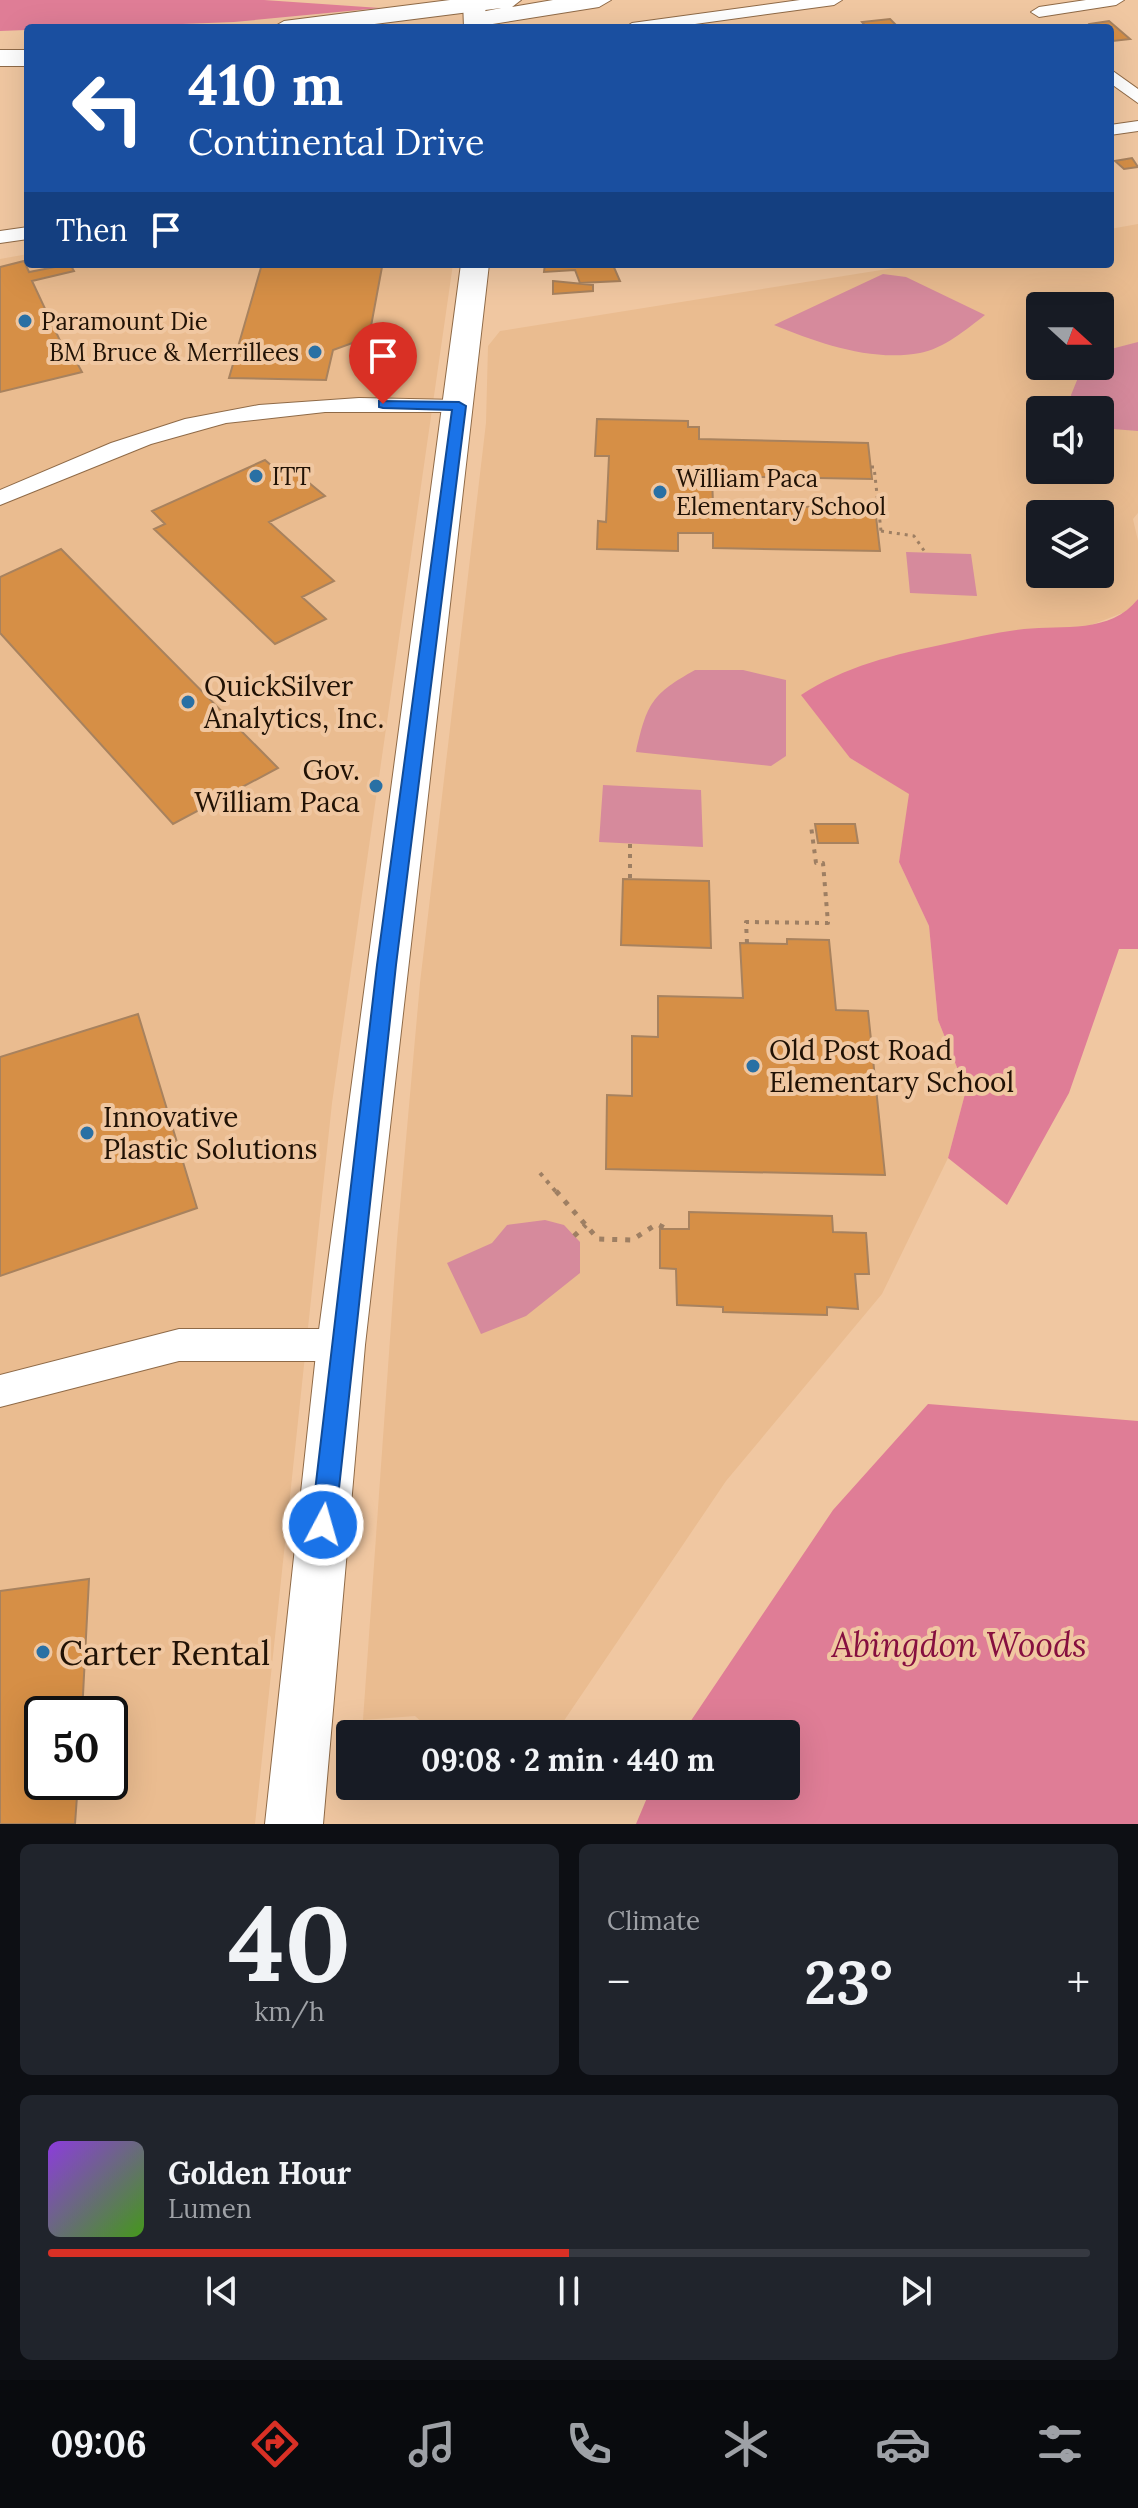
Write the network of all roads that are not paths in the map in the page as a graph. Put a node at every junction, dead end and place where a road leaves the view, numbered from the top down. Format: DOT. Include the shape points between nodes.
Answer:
graph roads {
  1 [pos="509,0"];
  2 [pos="599,0"];
  3 [pos="834,0"];
  4 [pos="1025,0"];
  5 [pos="1116,0"];
  6 [pos="1039,12"];
  7 [pos="474,14"];
  8 [pos="338,24"];
  9 [pos="438,24"];
  10 [pos="661,24"];
  11 [pos="1052,24"];
  12 [pos="0,42"];
  13 [pos="24,42"];
  14 [pos="0,58"];
  15 [pos="24,58"];
  16 [pos="1114,77"];
  17 [pos="1138,98"];
  18 [pos="1138,126"];
  19 [pos="1114,129"];
  20 [pos="24,234"];
  21 [pos="0,237"];
  22 [pos="475,268"];
  23 [pos="459,406"];
  24 [pos="0,498"];
  25 [pos="341,1345"];
  26 [pos="0,1391"];
  27 [pos="294,1824"];
  1 -- 7 [label="highway"];
  2 -- 7 [label="highway"];
  3 -- 10 [label="street"];
  4 -- 6 [label="street"];
  5 -- 6 [label="street"];
  6 -- 11 [label="street"];
  7 -- 8 [label="highway"];
  7 -- 9 [label="highway"];
  12 -- 13 [label="highway"];
  14 -- 15 [label="highway"];
  16 -- 17 [label="street"];
  18 -- 19 [label="street"];
  20 -- 21 [label="street"];
  22 -- 23 [label="main road"];
  23 -- 24 [label="street" via="327,405 216,419 129,445"];
  23 -- 25 [label="main road"];
  25 -- 26 [label="street" via="179,1345"];
  25 -- 27 [label="main road"];
}
